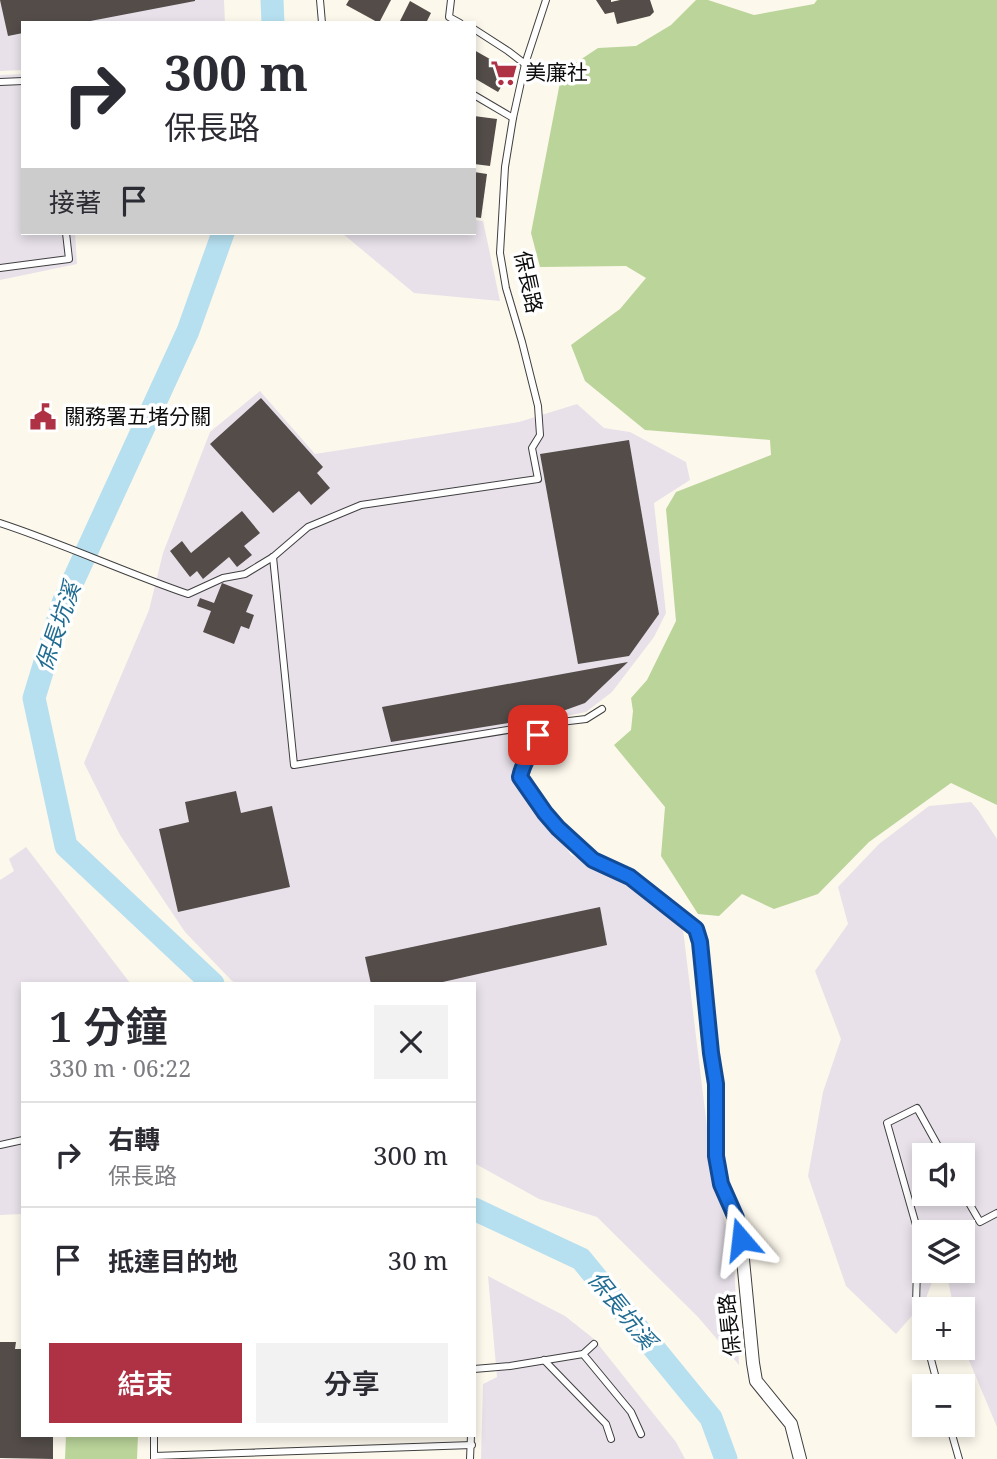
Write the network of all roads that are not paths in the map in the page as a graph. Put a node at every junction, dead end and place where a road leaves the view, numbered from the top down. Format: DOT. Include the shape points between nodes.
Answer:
graph roads {
  1 [pos="320,0"];
  2 [pos="451,0"];
  3 [pos="545,0"];
  4 [pos="449,20"];
  5 [pos="322,21"];
  6 [pos="476,30"];
  7 [pos="525,64"];
  8 [pos="21,80"];
  9 [pos="0,82"];
  10 [pos="476,96"];
  11 [pos="513,118"];
  12 [pos="66,235"];
  13 [pos="0,268"];
  14 [pos="0,523"];
  15 [pos="273,558"];
  16 [pos="602,709"];
  17 [pos="544,724"];
  18 [pos="21,1140"];
  19 [pos="936,1143"];
  20 [pos="0,1145"];
  21 [pos="971,1206"];
  22 [pos="997,1213"];
  23 [pos="916,1297"];
  24 [pos="594,1344"];
  25 [pos="583,1354"];
  26 [pos="544,1360"];
  27 [pos="476,1369"];
  28 [pos="640,1434"];
  29 [pos="154,1437"];
  30 [pos="471,1437"];
  31 [pos="953,1437"];
  32 [pos="611,1439"];
  33 [pos="472,1445"];
  34 [pos="154,1457"];
  35 [pos="470,1459"];
  36 [pos="800,1459"];
  37 [pos="959,1459"];
  1 -- 5 [label="lane"];
  2 -- 4 [label="lane"];
  3 -- 7 [label="lane, 保長路"];
  6 -- 7 [label="lane"];
  7 -- 11 [label="lane, 保長路"];
  8 -- 9 [label="lane"];
  10 -- 11 [label="lane"];
  11 -- 15 [label="lane, 保長路" via="500,253 538,406 540,435 532,448 538,480 361,505 308,527"];
  12 -- 13 [label="lane" via="69,259"];
  14 -- 15 [label="lane" via="188,594 223,578 245,574"];
  15 -- 17 [label="lane" via="294,765"];
  16 -- 17 [label="lane" via="586,719"];
  17 -- 36 [label="street, 保長路" via="520,777 535,800 593,860 630,877 696,929 716,1084 716,1156 741,1239 753,1363 757,1381 791,1424"];
  18 -- 20 [label="lane"];
  19 -- 23 [label="lane" via="917,1108 887,1123 918,1232"];
  21 -- 22 [label="lane" via="980,1222"];
  24 -- 25 [label="lane"];
  25 -- 26 [label="lane"];
  25 -- 28 [label="lane" via="631,1412"];
  26 -- 27 [label="lane"];
  26 -- 32 [label="lane" via="606,1424"];
  29 -- 34 [label="lane"];
  30 -- 33 [label="lane"];
  31 -- 37 [label="lane"];
  33 -- 34 [label="lane"];
  33 -- 35 [label="lane"];
}
